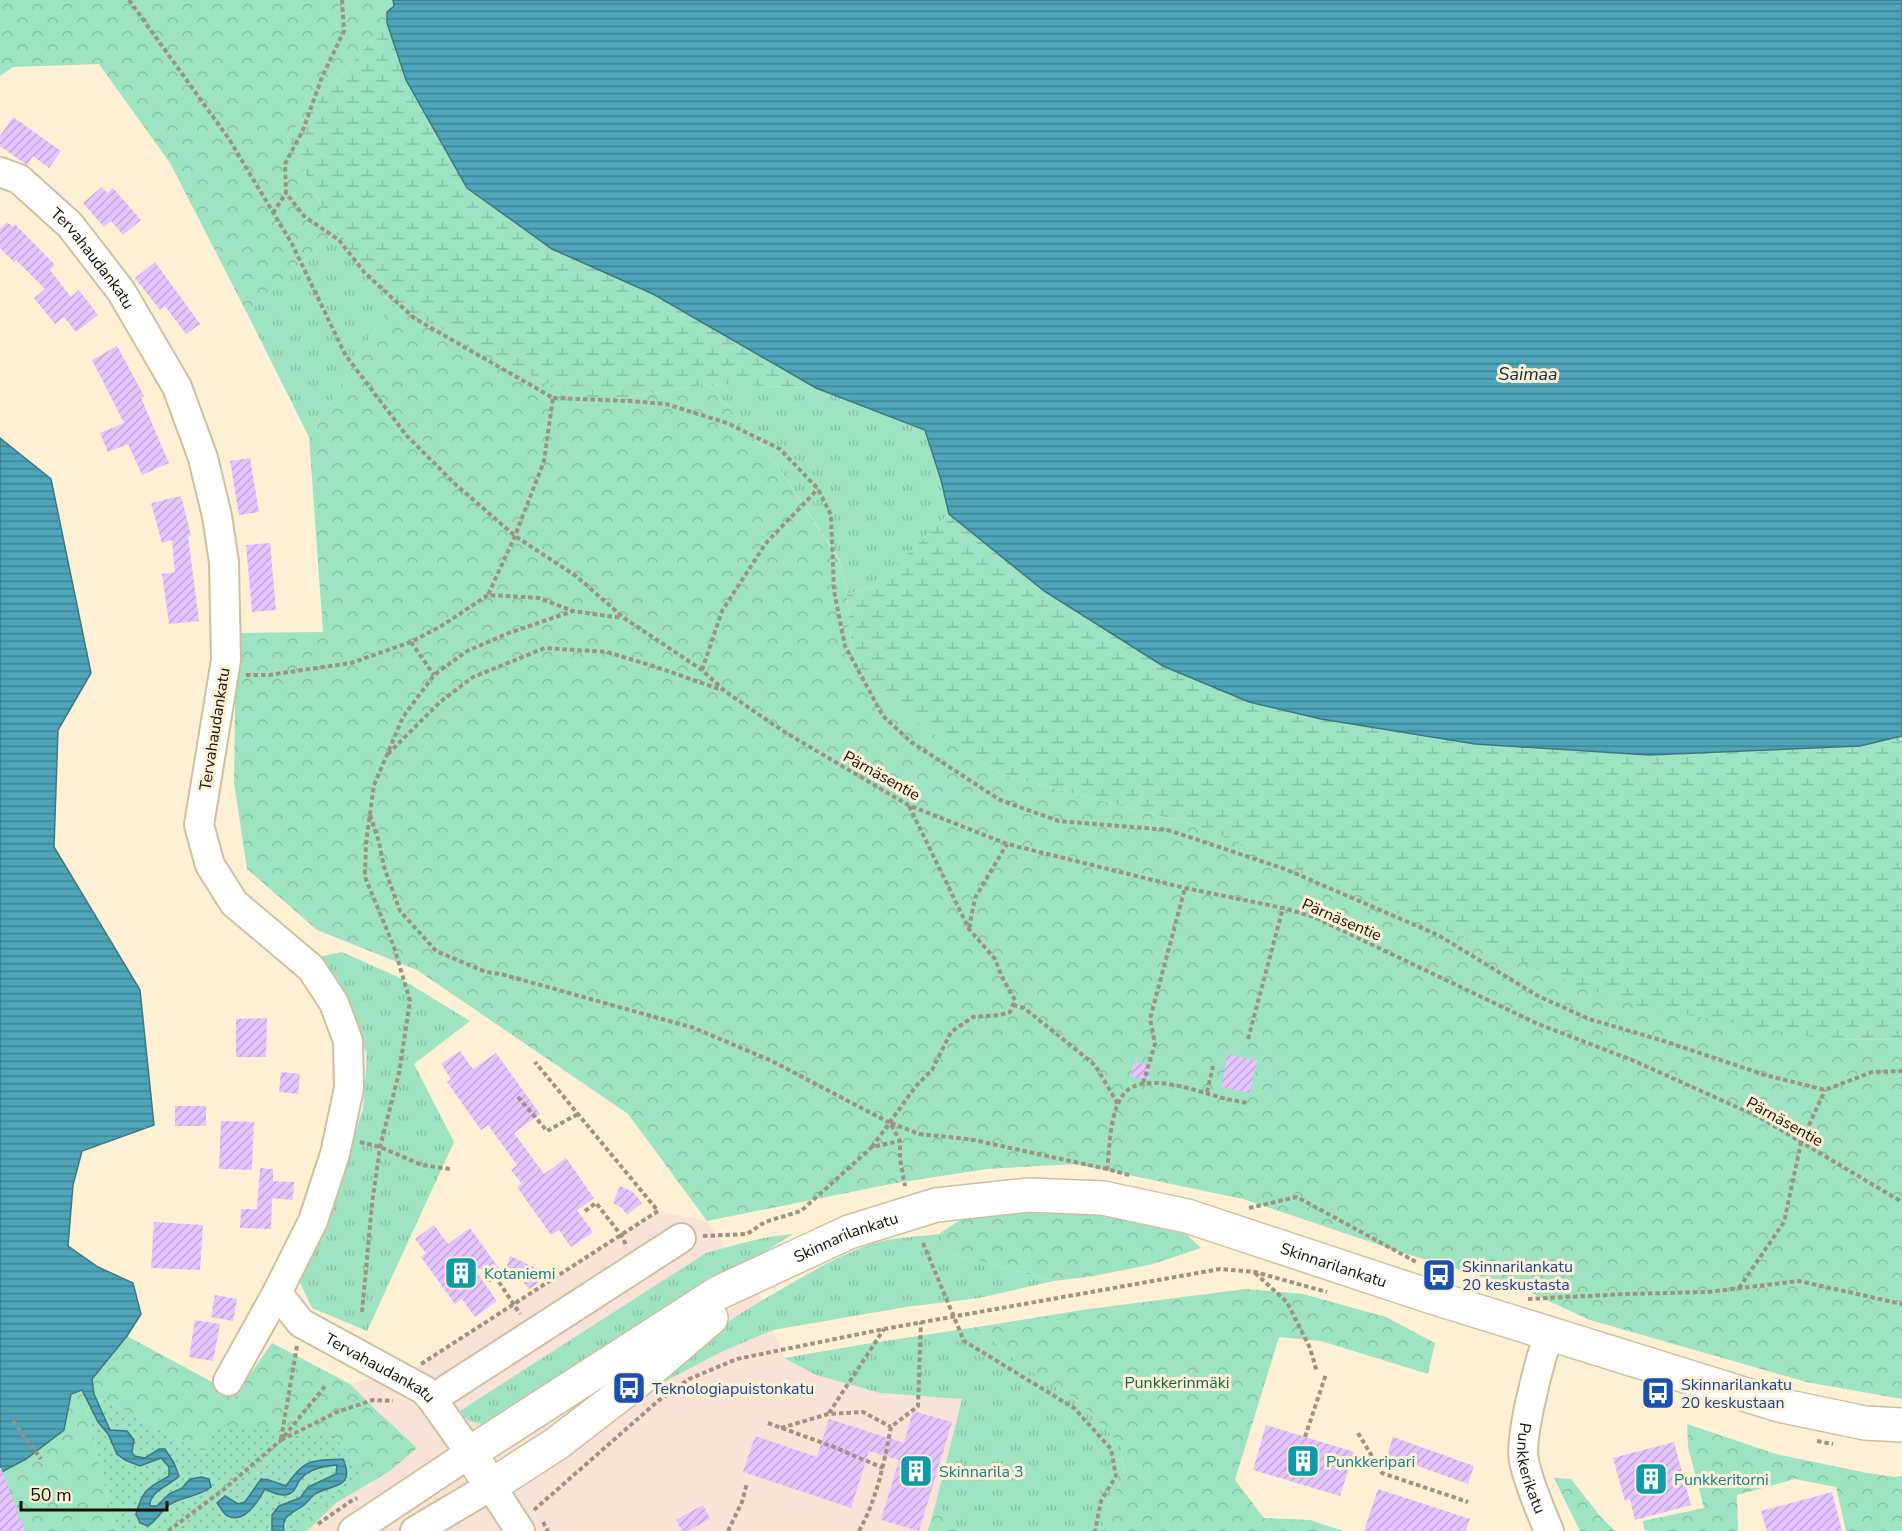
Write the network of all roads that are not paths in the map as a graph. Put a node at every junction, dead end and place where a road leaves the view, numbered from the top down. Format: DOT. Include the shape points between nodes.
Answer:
graph roads {
  1 [pos="0,172"];
  2 [pos="681,1238"];
  3 [pos="766,1272"];
  4 [pos="277,1293"];
  5 [pos="680,1318"];
  6 [pos="1549,1334"];
  7 [pos="228,1381"];
  8 [pos="432,1398"];
  9 [pos="1902,1425"];
  10 [pos="470,1453"];
  11 [pos="491,1486"];
  12 [pos="527,1520"];
  13 [pos="353,1531"];
  14 [pos="415,1531"];
  15 [pos="1550,1531"];
  1 -- 4 [label="street, Tervahaudankatu" via="19,179 70,225 121,291 177,387 203,458 224,562 226,660 199,825 210,865 234,903 311,968 334,1003 348,1041 350,1088 335,1154 313,1221"];
  2 -- 8 [label="street"];
  3 -- 5 [label="main road, Skinnarilankatu" via="718,1293"];
  3 -- 6 [label="main road, Skinnarilankatu" via="849,1232 936,1205 1029,1195 1103,1198 1187,1216"];
  3 -- 11 [label="main road, Skinnarilankatu" via="629,1388 556,1444"];
  4 -- 7 [label="street, Tervahaudankatu"];
  4 -- 8 [label="street, Tervahaudankatu" via="302,1323 398,1389 424,1390"];
  5 -- 10 [label="main road, Skinnarilankatu"];
  5 -- 11 [label="main road, Skinnarilankatu" via="653,1344 529,1427 502,1459"];
  6 -- 9 [label="main road, Skinnarilankatu" via="1779,1405 1865,1423"];
  6 -- 15 [label="street, Punkkerikatu" via="1524,1436 1523,1460"];
  8 -- 10 [label="street, Tervahaudankatu"];
  10 -- 11 [label="main road"];
  10 -- 13 [label="street"];
  11 -- 12 [label="street"];
  11 -- 14 [label="street"];
}
